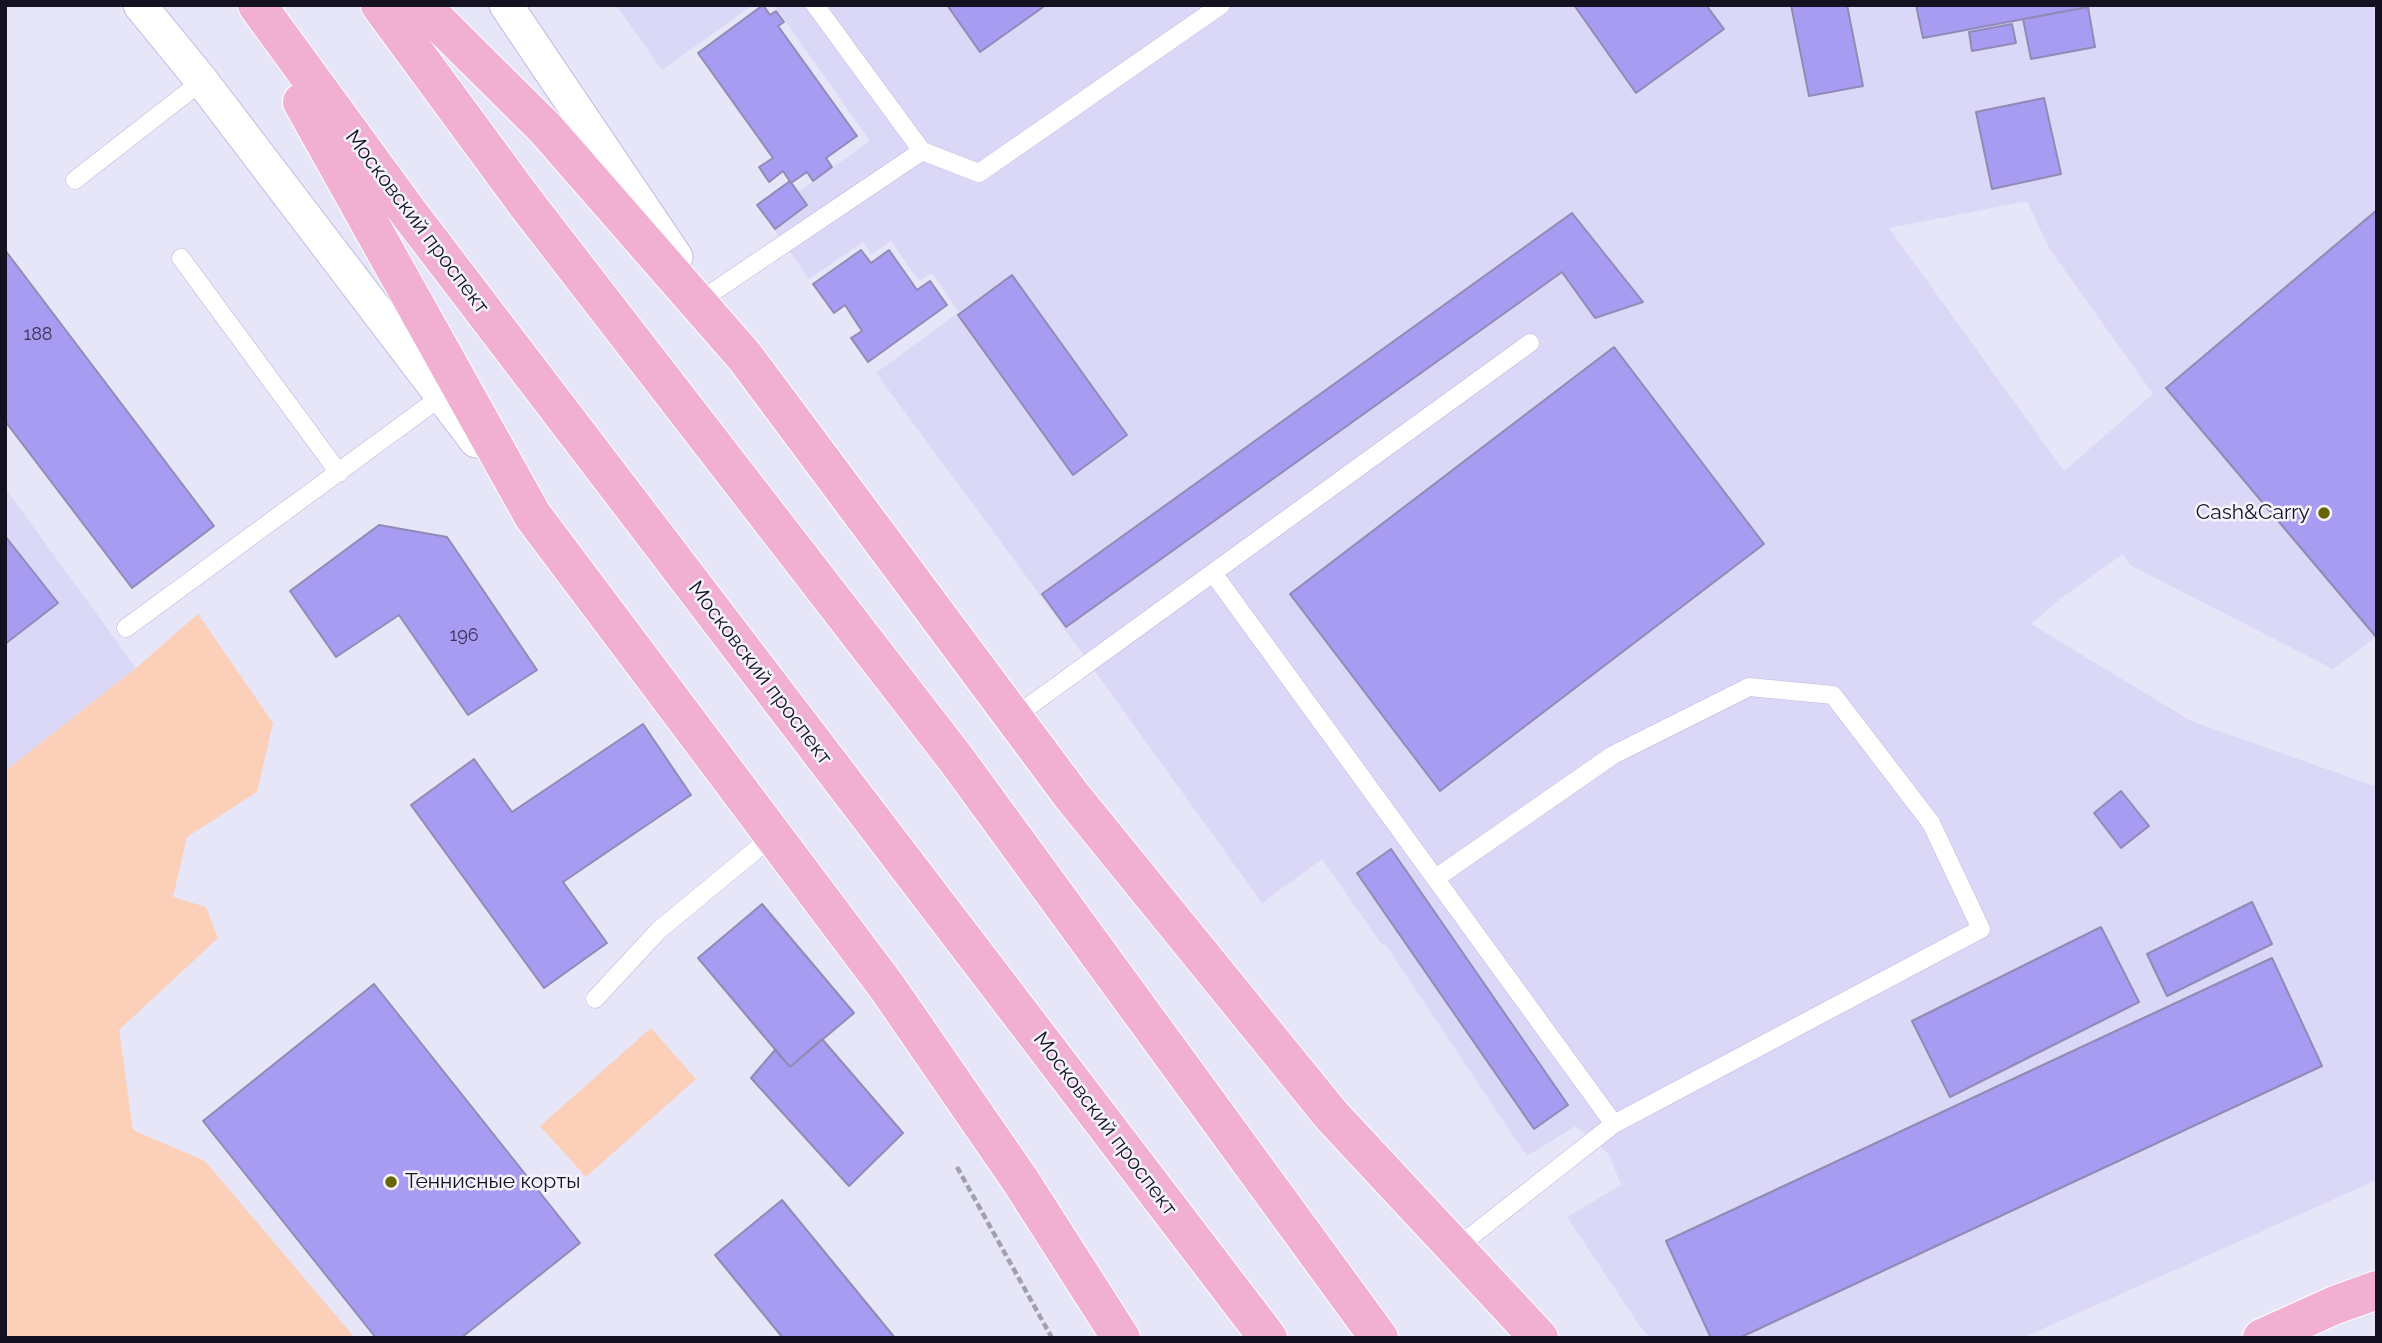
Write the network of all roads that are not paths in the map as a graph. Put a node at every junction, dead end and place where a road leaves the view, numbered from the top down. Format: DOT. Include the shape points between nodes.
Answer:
graph roads {
  1 [pos="140,5"];
  2 [pos="248,5"];
  3 [pos="257,5"];
  4 [pos="380,5"];
  5 [pos="421,5"];
  6 [pos="506,5"];
  7 [pos="815,5"];
  8 [pos="1221,5"];
  9 [pos="202,80"];
  10 [pos="922,151"];
  11 [pos="75,180"];
  12 [pos="181,258"];
  13 [pos="704,298"];
  14 [pos="1530,343"];
  15 [pos="745,357"];
  16 [pos="442,396"];
  17 [pos="340,473"];
  18 [pos="533,516"];
  19 [pos="1213,573"];
  20 [pos="126,628"];
  21 [pos="1013,717"];
  22 [pos="774,835"];
  23 [pos="1436,878"];
  24 [pos="595,999"];
  25 [pos="1614,1124"];
  26 [pos="1456,1248"];
  27 [pos="2377,1290"];
  28 [pos="1121,1338"];
  29 [pos="1268,1338"];
  30 [pos="1379,1338"];
  31 [pos="1539,1338"];
  32 [pos="2262,1338"];
  1 -- 9 [label="street"];
  2 -- 18 [label="main road"];
  3 -- 29 [label="main road, Московский проспект" via="408,212"];
  4 -- 30 [label="main road" via="533,213 956,759"];
  5 -- 15 [label="main road" via="545,128"];
  6 -- 13 [label="street"];
  7 -- 10 [label="lane"];
  8 -- 10 [label="lane" via="979,173"];
  9 -- 11 [label="lane"];
  9 -- 16 [label="street"];
  10 -- 13 [label="lane"];
  12 -- 17 [label="lane"];
  13 -- 15 [label="street"];
  14 -- 19 [label="lane"];
  15 -- 21 [label="main road"];
  16 -- 17 [label="lane"];
  16 -- 18 [label="street"];
  17 -- 20 [label="lane"];
  18 -- 22 [label="main road"];
  19 -- 21 [label="lane"];
  19 -- 23 [label="lane"];
  21 -- 26 [label="main road" via="1332,1116"];
  22 -- 24 [label="lane" via="659,930"];
  22 -- 28 [label="main road" via="958,1089"];
  23 -- 25 [label="lane"];
  23 -- 25 [label="lane" via="1613,755 1749,687 1833,695 1931,823 1981,929"];
  25 -- 26 [label="lane"];
  26 -- 31 [label="main road"];
  27 -- 32 [label="main road"];
}
